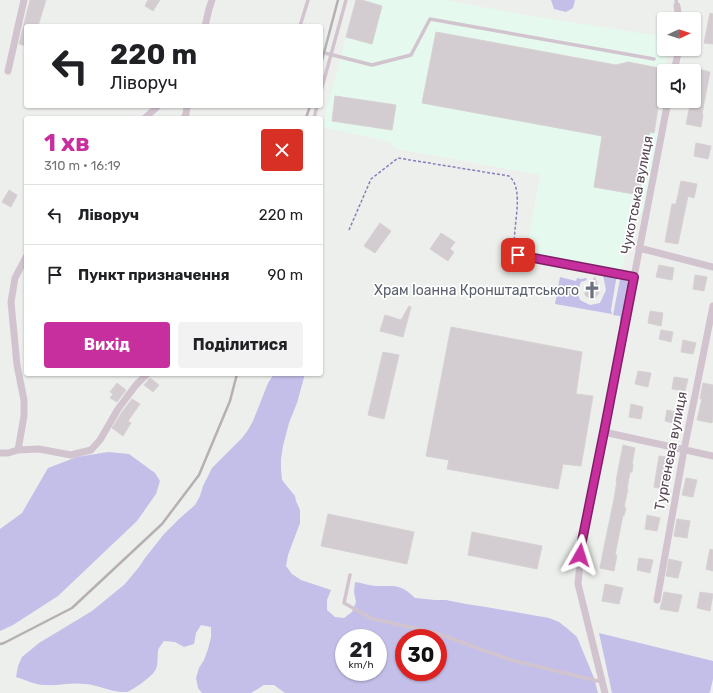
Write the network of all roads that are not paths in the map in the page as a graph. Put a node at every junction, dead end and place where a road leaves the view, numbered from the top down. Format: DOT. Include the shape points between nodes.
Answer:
graph roads {
  1 [pos="24,0"];
  2 [pos="212,0"];
  3 [pos="308,0"];
  4 [pos="346,0"];
  5 [pos="205,24"];
  6 [pos="301,24"];
  7 [pos="323,53"];
  8 [pos="331,55"];
  9 [pos="654,58"];
  10 [pos="8,72"];
  11 [pos="323,84"];
  12 [pos="156,108"];
  13 [pos="667,108"];
  14 [pos="147,116"];
  15 [pos="639,248"];
  16 [pos="518,255"];
  17 [pos="24,261"];
  18 [pos="713,267"];
  19 [pos="634,277"];
  20 [pos="713,306"];
  21 [pos="145,376"];
  22 [pos="604,432"];
  23 [pos="18,450"];
  24 [pos="684,450"];
  25 [pos="0,453"];
  26 [pos="713,456"];
  27 [pos="350,575"];
  28 [pos="657,600"];
  29 [pos="603,682"];
  30 [pos="605,693"];
  1 -- 10 [label="street"];
  2 -- 5 [label="street"];
  3 -- 6 [label="lane"];
  4 -- 8 [label="lane"];
  7 -- 8 [label="lane"];
  8 -- 9 [label="lane" via="372,65 410,55 430,19"];
  8 -- 11 [label="lane"];
  12 -- 14 [label="street"];
  13 -- 15 [label="street, Чукотська вулиця"];
  15 -- 18 [label="street"];
  15 -- 19 [label="street, Чукотська вулиця"];
  16 -- 19 [label="lane"];
  17 -- 23 [label="street" via="15,278 11,302 17,365 24,400"];
  19 -- 22 [label="street, Чукотська вулиця"];
  20 -- 24 [label="street, Тургенєва вулиця"];
  21 -- 23 [label="street" via="118,409 100,440 91,450 71,455 40,449"];
  22 -- 24 [label="street"];
  22 -- 29 [label="street, Чукотська вулиця" via="582,541 578,584"];
  23 -- 25 [label="street"];
  24 -- 26 [label="street"];
  24 -- 28 [label="street, Тургенєва вулиця"];
  27 -- 29 [label="lane" via="344,603 373,618 433,632 511,660"];
  29 -- 30 [label="street, Чукотська вулиця"];
}
